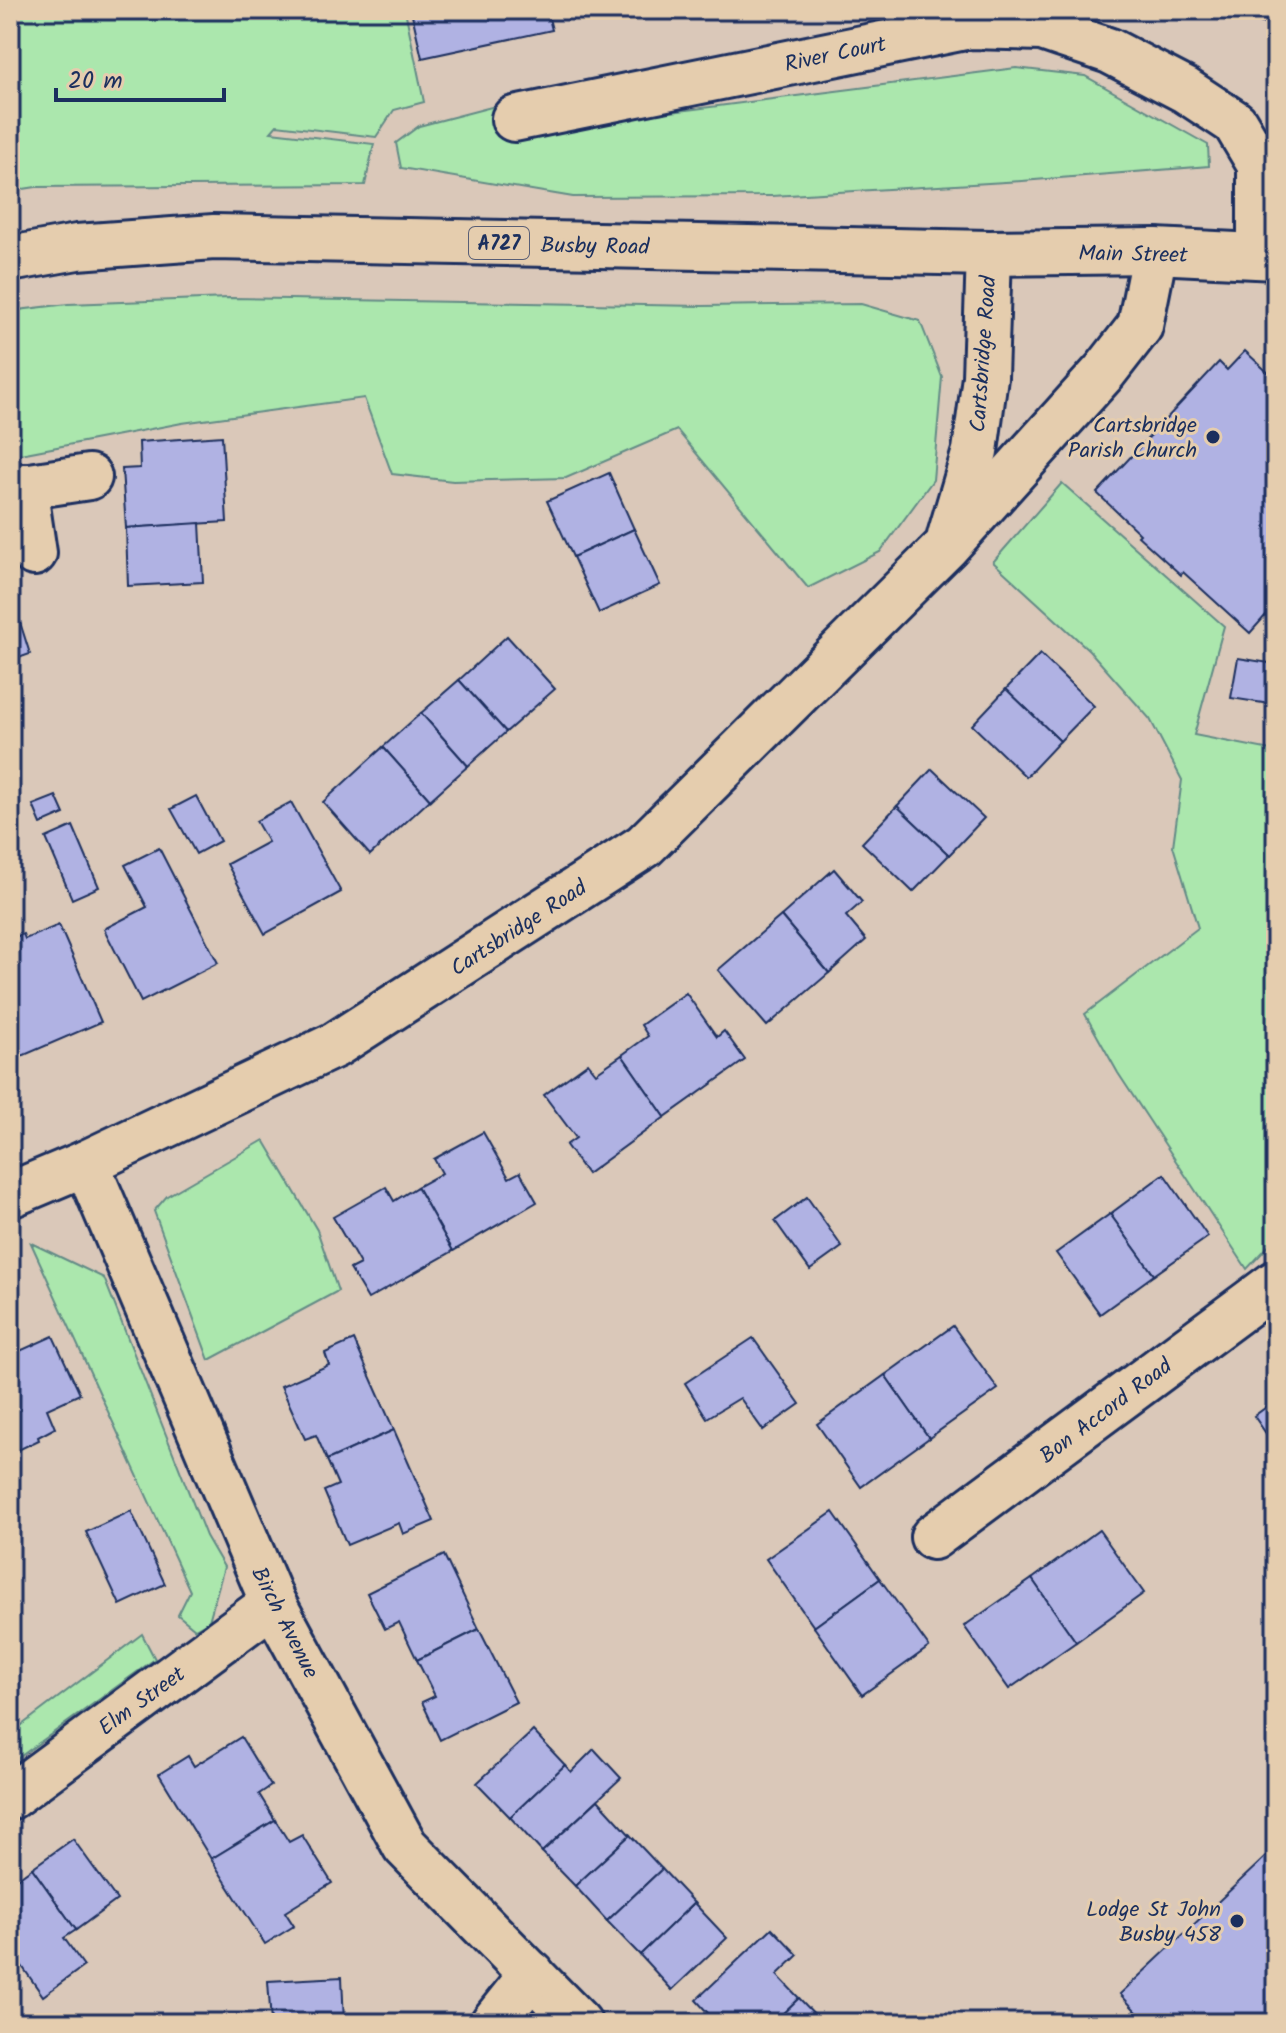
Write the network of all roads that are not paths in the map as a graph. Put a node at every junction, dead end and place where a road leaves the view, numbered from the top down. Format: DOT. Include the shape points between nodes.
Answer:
graph roads {
  1 [pos="514,119"];
  2 [pos="1155,251"];
  3 [pos="989,253"];
  4 [pos="1268,257"];
  5 [pos="10,259"];
  6 [pos="89,477"];
  7 [pos="17,488"];
  8 [pos="947,546"];
  9 [pos="34,553"];
  10 [pos="86,1163"];
  11 [pos="10,1195"];
  12 [pos="1276,1283"];
  13 [pos="933,1537"];
  14 [pos="273,1603"];
  15 [pos="10,1797"];
  16 [pos="532,1974"];
  17 [pos="493,2023"];
  18 [pos="579,2023"];
  1 -- 4 [label="street, River Court" via="970,26 1042,28 1110,51 1235,123 1260,165"];
  2 -- 3 [label="street, Main Street / A727"];
  2 -- 4 [label="street, Main Street / A727"];
  2 -- 8 [label="street, Cartsbridge Road" via="1140,326"];
  3 -- 5 [label="street, Busby Road / A727" via="214,237 77,247"];
  3 -- 8 [label="street, Cartsbridge Road" via="985,377 975,451"];
  6 -- 7 [label="street"];
  7 -- 9 [label="street"];
  8 -- 10 [label="street, Cartsbridge Road" via="644,846 335,1045"];
  10 -- 11 [label="street, Cartsbridge Road"];
  10 -- 14 [label="street, Birch Avenue"];
  12 -- 13 [label="street, Bon Accord Road"];
  14 -- 15 [label="street, Elm Street"];
  14 -- 16 [label="street, Birch Avenue" via="405,1846"];
  16 -- 17 [label="street"];
  16 -- 18 [label="street, Birch Avenue"];
}
